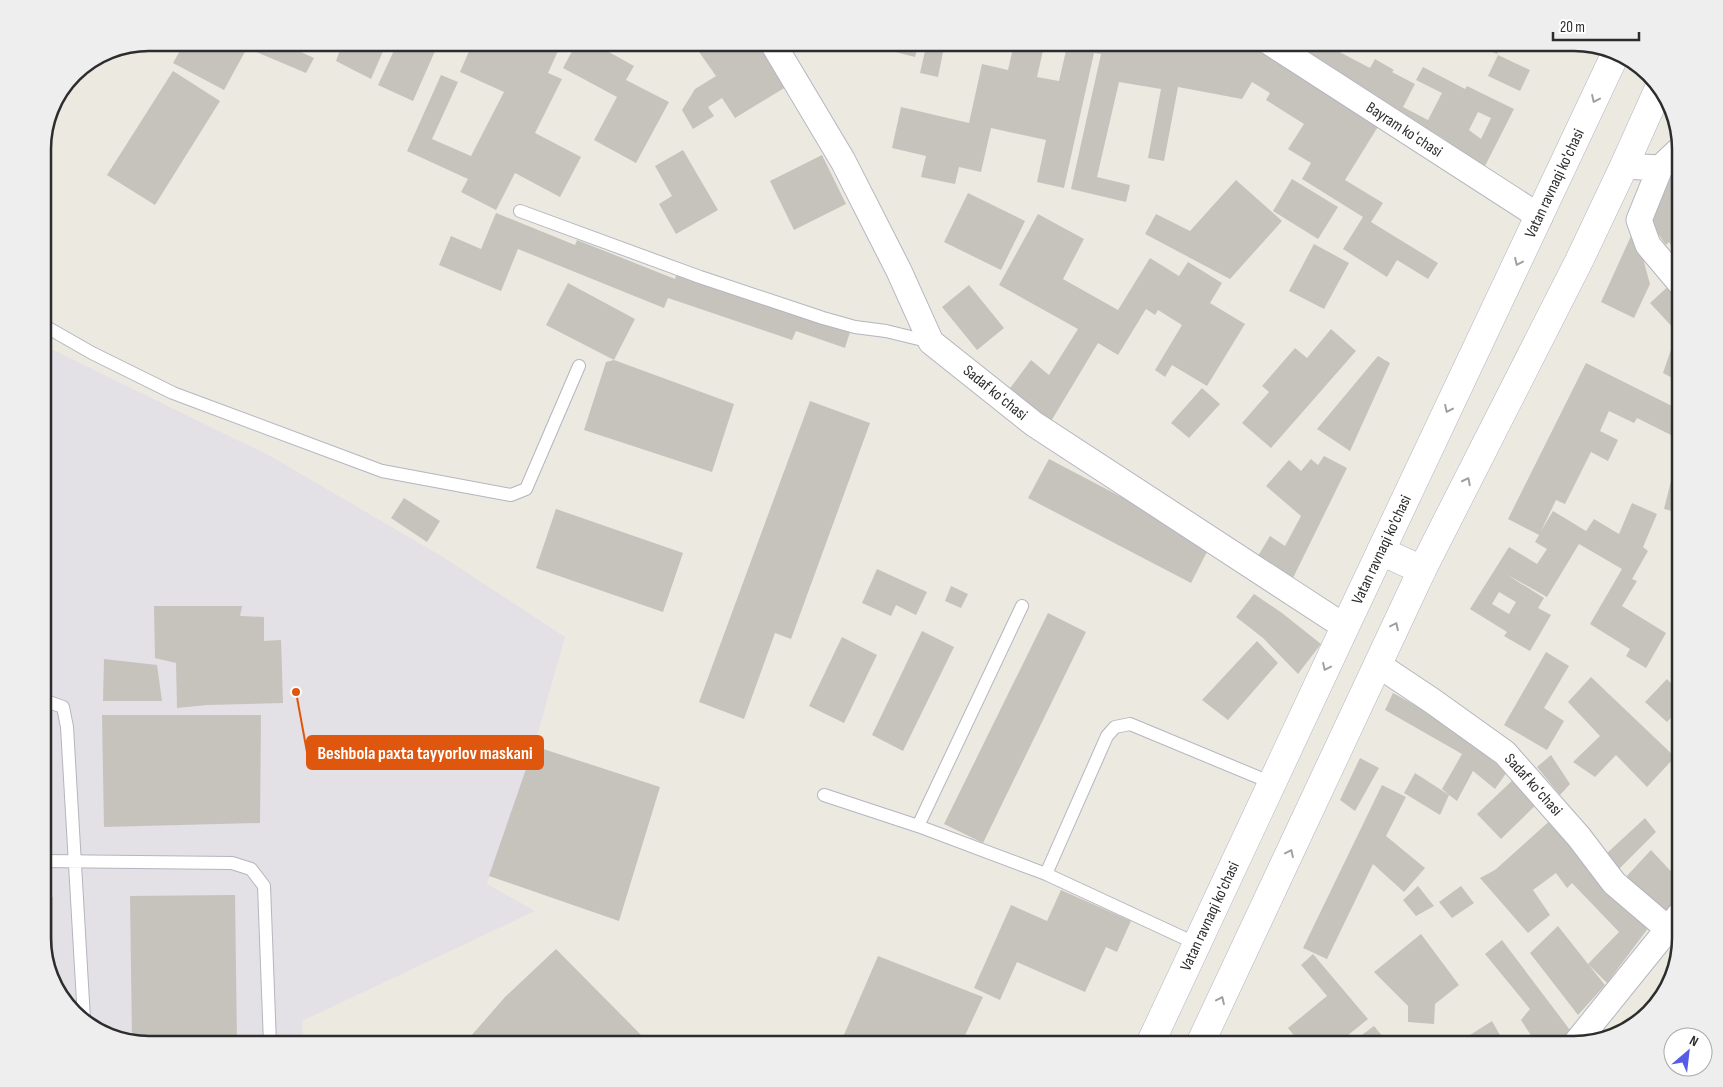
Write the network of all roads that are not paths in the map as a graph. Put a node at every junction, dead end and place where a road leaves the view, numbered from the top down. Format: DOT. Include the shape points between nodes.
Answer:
graph roads {
  1 [pos="777,51"];
  2 [pos="1283,51"];
  3 [pos="1613,59"];
  4 [pos="1655,95"];
  5 [pos="1672,157"];
  6 [pos="1624,166"];
  7 [pos="1660,168"];
  8 [pos="520,211"];
  9 [pos="1540,216"];
  10 [pos="1672,274"];
  11 [pos="51,330"];
  12 [pos="932,342"];
  13 [pos="579,366"];
  14 [pos="1381,550"];
  15 [pos="1422,570"];
  16 [pos="1022,606"];
  17 [pos="1344,627"];
  18 [pos="1378,664"];
  19 [pos="51,703"];
  20 [pos="1272,783"];
  21 [pos="824,795"];
  22 [pos="918,826"];
  23 [pos="51,861"];
  24 [pos="75,862"];
  25 [pos="1046,874"];
  26 [pos="1672,921"];
  27 [pos="1672,924"];
  28 [pos="1197,944"];
  29 [pos="83,1009"];
  30 [pos="1582,1035"];
  31 [pos="270,1036"];
  32 [pos="1154,1036"];
  33 [pos="1204,1036"];
  1 -- 12 [label="street, Sadaf koʻchasi" via="843,161"];
  2 -- 9 [label="street, Bayram koʻchasi"];
  3 -- 9 [label="main road, Vatan ravnaqi ko'chasi, one-way"];
  4 -- 6 [label="main road"];
  5 -- 7 [label="street"];
  6 -- 7 [label="street"];
  15 -- 6 [label="main road, one-way"];
  7 -- 10 [label="street" via="1639,220 1648,245"];
  8 -- 12 [label="lane" via="823,318"];
  9 -- 14 [label="main road, Vatan ravnaqi ko'chasi, one-way"];
  11 -- 13 [label="lane" via="172,392 382,471 511,495 526,489"];
  12 -- 17 [label="street, Sadaf koʻchasi" via="1034,424"];
  14 -- 15 [label="main road"];
  14 -- 17 [label="main road, Vatan ravnaqi ko'chasi"];
  18 -- 15 [label="main road, one-way"];
  16 -- 22 [label="lane"];
  17 -- 20 [label="main road, Vatan ravnaqi ko'chasi, one-way"];
  18 -- 26 [label="street, Sadaf koʻchasi" via="1505,754 1579,837 1614,883"];
  33 -- 18 [label="main road, one-way"];
  19 -- 24 [label="lane" via="62,707 67,727"];
  20 -- 25 [label="lane" via="1130,724 1115,727 1107,736"];
  20 -- 28 [label="main road, Vatan ravnaqi ko'chasi"];
  21 -- 22 [label="lane"];
  22 -- 25 [label="lane"];
  23 -- 24 [label="lane"];
  24 -- 29 [label="lane"];
  24 -- 31 [label="lane" via="232,862 251,869 264,886"];
  25 -- 28 [label="lane"];
  27 -- 30 [label="street"];
  28 -- 32 [label="main road, Vatan ravnaqi ko'chasi"];
}
